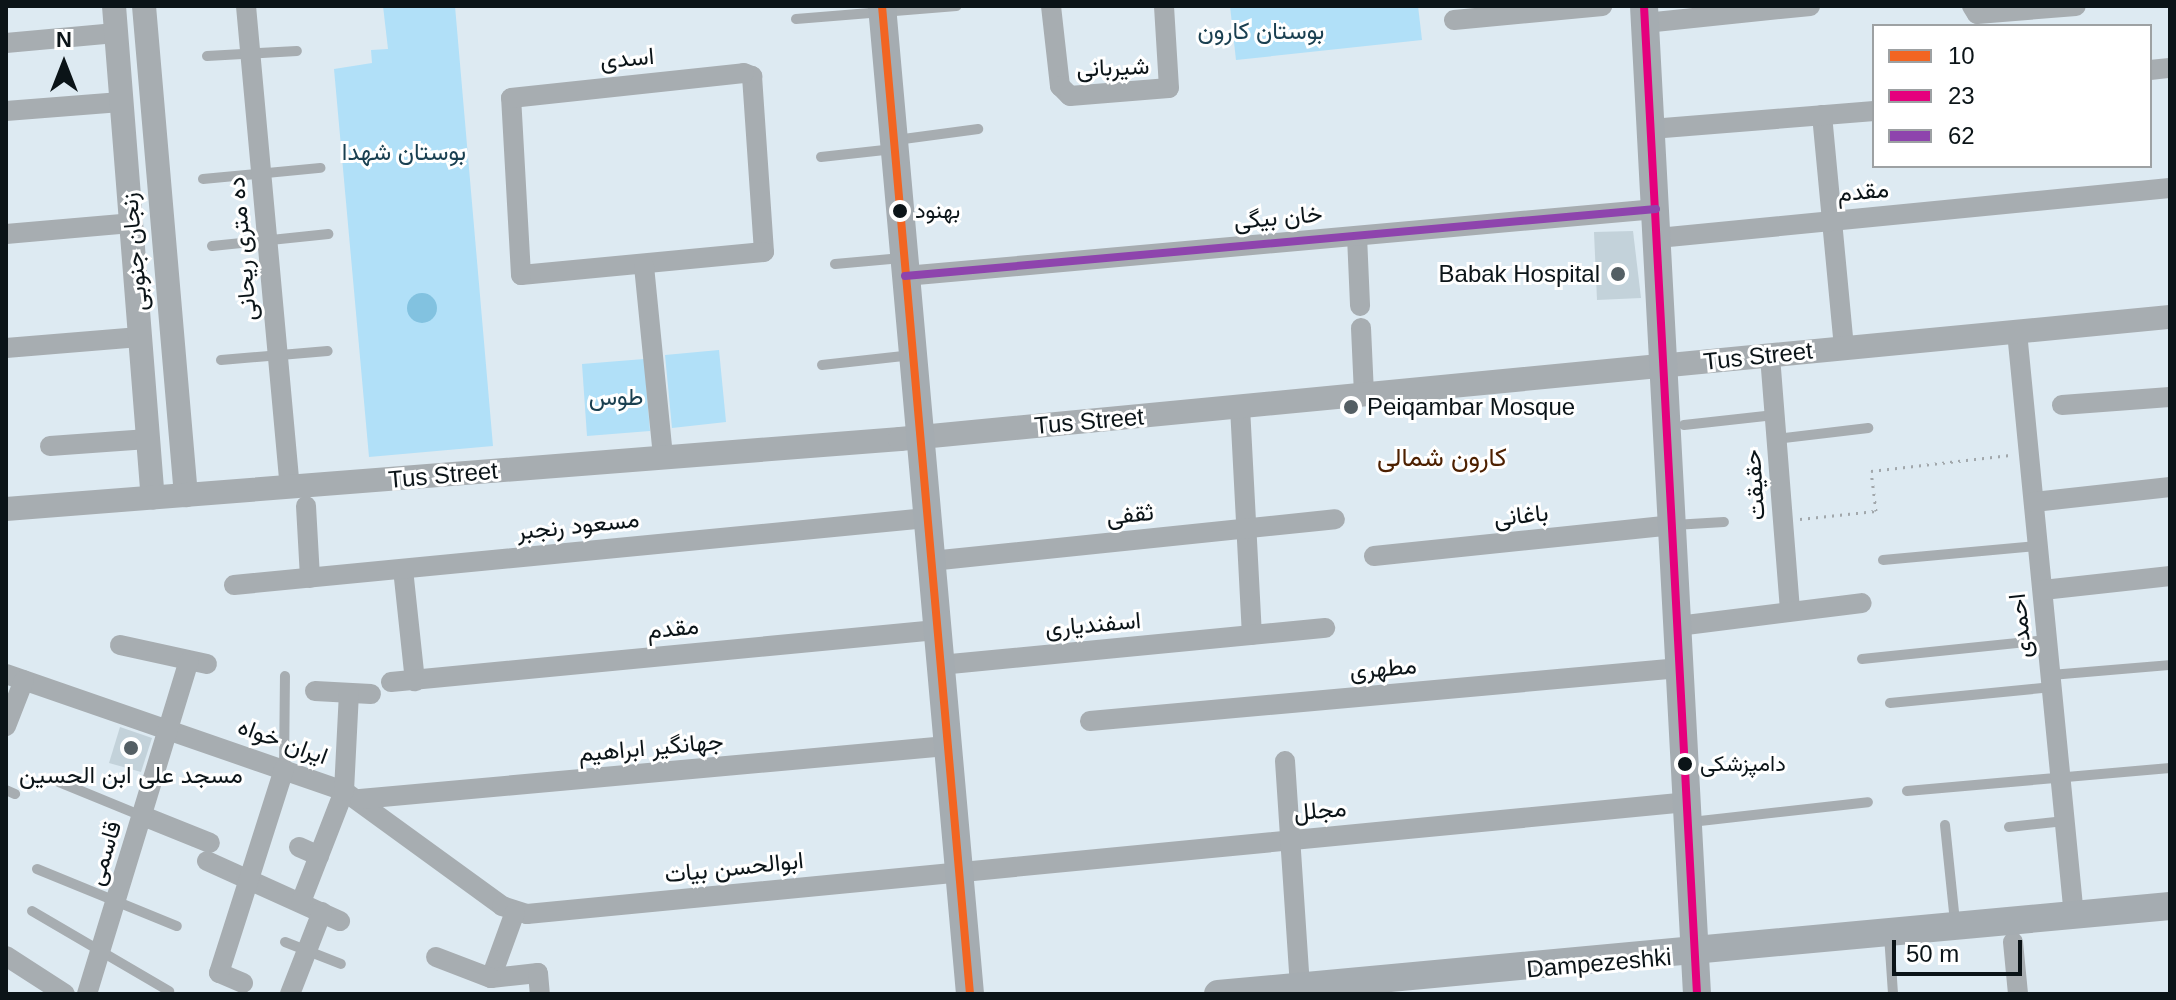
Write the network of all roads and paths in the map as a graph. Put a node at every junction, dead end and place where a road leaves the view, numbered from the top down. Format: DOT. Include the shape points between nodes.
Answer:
graph roads {
  1 [pos="114,6"];
  2 [pos="144,6"];
  3 [pos="246,6"];
  4 [pos="956,6"];
  5 [pos="1051,6"];
  6 [pos="1164,6"];
  7 [pos="1602,6"];
  8 [pos="1810,6"];
  9 [pos="1972,6"];
  10 [pos="2076,6"];
  11 [pos="882,9"];
  12 [pos="1644,15"];
  13 [pos="796,19"];
  14 [pos="1454,20"];
  15 [pos="116,33"];
  16 [pos="6,43"];
  17 [pos="297,51"];
  18 [pos="251,54"];
  19 [pos="207,56"];
  20 [pos="121,102"];
  21 [pos="6,111"];
  22 [pos="1872,111"];
  23 [pos="1822,115"];
  24 [pos="978,129"];
  25 [pos="1651,129"];
  26 [pos="894,144"];
  27 [pos="821,157"];
  28 [pos="320,168"];
  29 [pos="261,173"];
  30 [pos="203,179"];
  31 [pos="2170,188"];
  32 [pos="1656,209"];
  33 [pos="1832,221"];
  34 [pos="131,223"];
  35 [pos="6,234"];
  36 [pos="328,234"];
  37 [pos="1357,236"];
  38 [pos="1658,238"];
  39 [pos="268,242"];
  40 [pos="212,246"];
  41 [pos="835,264"];
  42 [pos="644,266"];
  43 [pos="904,267"];
  44 [pos="1360,306"];
  45 [pos="2170,317"];
  46 [pos="1361,328"];
  47 [pos="2017,332"];
  48 [pos="140,337"];
  49 [pos="1844,347"];
  50 [pos="6,348"];
  51 [pos="328,351"];
  52 [pos="278,355"];
  53 [pos="912,355"];
  54 [pos="1770,356"];
  55 [pos="221,360"];
  56 [pos="822,365"];
  57 [pos="1665,366"];
  58 [pos="1364,395"];
  59 [pos="2170,397"];
  60 [pos="2062,405"];
  61 [pos="1240,407"];
  62 [pos="1774,415"];
  63 [pos="1684,425"];
  64 [pos="1868,428"];
  65 [pos="919,437"];
  66 [pos="148,439"];
  67 [pos="1776,439"];
  68 [pos="50,446"];
  69 [pos="2029,453"];
  70 [pos="663,457"];
  71 [pos="290,487"];
  72 [pos="2170,487"];
  73 [pos="186,495"];
  74 [pos="153,497"];
  75 [pos="2034,502"];
  76 [pos="306,506"];
  77 [pos="6,509"];
  78 [pos="927,518"];
  79 [pos="1335,519"];
  80 [pos="1783,520"];
  81 [pos="1724,522"];
  82 [pos="1673,525"];
  83 [pos="1246,528"];
  84 [pos="2038,546"];
  85 [pos="1374,556"];
  86 [pos="1883,560"];
  87 [pos="931,561"];
  88 [pos="403,569"];
  89 [pos="2170,576"];
  90 [pos="310,578"];
  91 [pos="234,585"];
  92 [pos="2043,590"];
  93 [pos="1862,603"];
  94 [pos="1790,611"];
  95 [pos="1678,626"];
  96 [pos="1325,628"];
  97 [pos="937,630"];
  98 [pos="1252,635"];
  99 [pos="2047,640"];
  100 [pos="120,645"];
  101 [pos="1862,659"];
  102 [pos="940,665"];
  103 [pos="2169,665"];
  104 [pos="1680,668"];
  105 [pos="285,676"];
  106 [pos="15,677"];
  107 [pos="415,681"];
  108 [pos="2051,681"];
  109 [pos="391,682"];
  110 [pos="315,691"];
  111 [pos="349,693"];
  112 [pos="371,694"];
  113 [pos="1890,703"];
  114 [pos="1090,721"];
  115 [pos="6,726"];
  116 [pos="171,727"];
  117 [pos="947,746"];
  118 [pos="1285,761"];
  119 [pos="2170,768"];
  120 [pos="284,769"];
  121 [pos="2061,778"];
  122 [pos="59,782"];
  123 [pos="1907,791"];
  124 [pos="352,795"];
  125 [pos="1868,802"];
  126 [pos="1688,812"];
  127 [pos="143,816"];
  128 [pos="2065,821"];
  129 [pos="1945,825"];
  130 [pos="2009,827"];
  131 [pos="1290,839"];
  132 [pos="299,847"];
  133 [pos="319,856"];
  134 [pos="37,869"];
  135 [pos="958,870"];
  136 [pos="251,877"];
  137 [pos="117,900"];
  138 [pos="301,902"];
  139 [pos="2170,906"];
  140 [pos="32,911"];
  141 [pos="515,912"];
  142 [pos="2074,916"];
  143 [pos="177,926"];
  144 [pos="1956,928"];
  145 [pos="2012,932"];
  146 [pos="1889,935"];
  147 [pos="285,942"];
  148 [pos="101,950"];
  149 [pos="307,951"];
  150 [pos="1695,955"];
  151 [pos="6,956"];
  152 [pos="436,957"];
  153 [pos="341,964"];
  154 [pos="491,978"];
  155 [pos="243,983"];
  156 [pos="1300,987"];
  157 [pos="169,991"];
  158 [pos="65,994"];
  159 [pos="87,994"];
  160 [pos="290,994"];
  161 [pos="540,994"];
  162 [pos="970,994"];
  163 [pos="1218,994"];
  164 [pos="1697,994"];
  165 [pos="1893,994"];
  166 [pos="2018,994"];
  1 -- 15 [label="street, زنجان جنوبی"];
  2 -- 73 [label="street, زنجان جنوبی"];
  3 -- 18 [label="street, ده متری ریحانی"];
  4 -- 11 [label="lane"];
  5 -- 6 [label="street, شیربانی" via="1060,86 1070,96 1169,88"];
  7 -- 14 [label="street"];
  8 -- 12 [label="street"];
  9 -- 10 [label="street" via="1985,14"];
  11 -- 13 [label="lane"];
  11 -- 26 [label="main road"];
  12 -- 25 [label="main road"];
  15 -- 16 [label="street"];
  15 -- 20 [label="street, زنجان جنوبی"];
  17 -- 18 [label="lane"];
  18 -- 19 [label="lane"];
  18 -- 29 [label="street, ده متری ریحانی"];
  20 -- 21 [label="street"];
  20 -- 34 [label="street, زنجان جنوبی"];
  22 -- 23 [label="street"];
  23 -- 25 [label="street"];
  23 -- 33 [label="street"];
  24 -- 26 [label="lane"];
  25 -- 32 [label="main road"];
  26 -- 27 [label="lane"];
  26 -- 43 [label="main road"];
  28 -- 29 [label="lane"];
  29 -- 30 [label="lane"];
  29 -- 39 [label="street, ده متری ریحانی"];
  31 -- 33 [label="street, مقدم"];
  32 -- 37 [label="street, خان بیگی"];
  32 -- 38 [label="main road"];
  33 -- 38 [label="street, مقدم"];
  33 -- 49 [label="street"];
  34 -- 35 [label="street"];
  34 -- 48 [label="street, زنجان جنوبی"];
  36 -- 39 [label="lane"];
  37 -- 43 [label="street, خان بیگی"];
  37 -- 44 [label="street"];
  38 -- 57 [label="main road"];
  39 -- 40 [label="lane"];
  39 -- 52 [label="street, ده متری ریحانی"];
  41 -- 43 [label="lane"];
  42 -- 42 [label="street, اسدی" via="521,275 511,98 752,76 768,247 757,257"];
  42 -- 70 [label="street"];
  43 -- 53 [label="main road"];
  45 -- 47 [label="street, Tus Street"];
  46 -- 58 [label="street"];
  47 -- 49 [label="street, Tus Street"];
  47 -- 69 [label="street, احمدی"];
  48 -- 50 [label="street"];
  48 -- 66 [label="street, زنجان جنوبی"];
  49 -- 54 [label="street, Tus Street"];
  51 -- 52 [label="lane"];
  52 -- 55 [label="lane"];
  52 -- 71 [label="street, ده متری ریحانی"];
  53 -- 56 [label="lane"];
  53 -- 65 [label="main road"];
  54 -- 57 [label="street, Tus Street"];
  54 -- 62 [label="street, حقیقت"];
  57 -- 58 [label="street, Tus Street"];
  57 -- 82 [label="main road"];
  58 -- 61 [label="street, Tus Street"];
  59 -- 60 [label="street"];
  61 -- 65 [label="street, Tus Street"];
  61 -- 83 [label="street"];
  62 -- 63 [label="lane"];
  62 -- 67 [label="street, حقیقت"];
  64 -- 67 [label="lane"];
  65 -- 70 [label="street, Tus Street"];
  65 -- 78 [label="main road"];
  66 -- 68 [label="street"];
  66 -- 74 [label="street, زنجان جنوبی"];
  67 -- 80 [label="street, حقیقت"];
  69 -- 75 [label="street, احمدی"];
  69 -- 80 [label="path" via="1871,471 1876,511"];
  70 -- 71 [label="street, Tus Street"];
  71 -- 73 [label="street, Tus Street"];
  72 -- 75 [label="street"];
  73 -- 74 [label="street, Tus Street"];
  74 -- 77 [label="street, Tus Street"];
  75 -- 84 [label="street, احمدی"];
  76 -- 90 [label="street"];
  78 -- 87 [label="main road"];
  78 -- 88 [label="street, مسعود رنجبر"];
  79 -- 83 [label="street, ثقفی"];
  80 -- 94 [label="street, حقیقت"];
  81 -- 82 [label="lane"];
  82 -- 85 [label="street, باغانی"];
  82 -- 95 [label="main road"];
  83 -- 87 [label="street, ثقفی"];
  83 -- 98 [label="street"];
  84 -- 86 [label="lane"];
  84 -- 92 [label="street, احمدی"];
  87 -- 97 [label="main road"];
  88 -- 90 [label="street, مسعود رنجبر"];
  88 -- 107 [label="street"];
  89 -- 92 [label="street"];
  90 -- 91 [label="street, مسعود رنجبر"];
  92 -- 99 [label="street, احمدی"];
  93 -- 94 [label="street"];
  94 -- 95 [label="street"];
  95 -- 104 [label="main road"];
  96 -- 98 [label="street, اسفندیاری"];
  97 -- 102 [label="main road"];
  97 -- 107 [label="street, مقدم"];
  98 -- 102 [label="street, اسفندیاری"];
  99 -- 101 [label="lane"];
  99 -- 108 [label="street, احمدی"];
  100 -- 116 [label="street, قاسمی" via="198,662"];
  102 -- 117 [label="main road"];
  103 -- 108 [label="lane"];
  104 -- 114 [label="street, مطهری"];
  104 -- 126 [label="main road"];
  105 -- 120 [label="lane"];
  106 -- 115 [label="street"];
  106 -- 116 [label="street, ایران خواه"];
  107 -- 109 [label="street, مقدم"];
  108 -- 113 [label="lane"];
  108 -- 121 [label="street, احمدی"];
  110 -- 111 [label="street"];
  111 -- 112 [label="street"];
  111 -- 124 [label="street"];
  116 -- 120 [label="street, ایران خواه"];
  116 -- 127 [label="street, قاسمی"];
  117 -- 124 [label="street, جهانگیر ابراهیم"];
  117 -- 135 [label="main road"];
  118 -- 131 [label="street"];
  119 -- 121 [label="lane"];
  120 -- 124 [label="street, ایران خواه"];
  120 -- 136 [label="street"];
  121 -- 123 [label="lane"];
  121 -- 128 [label="street, احمدی"];
  122 -- 127 [label="lane"];
  124 -- 133 [label="street"];
  124 -- 141 [label="street, ایران خواه"];
  125 -- 126 [label="lane"];
  126 -- 131 [label="street, مجلل"];
  126 -- 150 [label="main road"];
  127 -- 136 [label="street"];
  127 -- 137 [label="street, قاسمی"];
  128 -- 130 [label="lane"];
  128 -- 142 [label="street, احمدی"];
  129 -- 144 [label="lane"];
  131 -- 135 [label="street, مجلل"];
  131 -- 156 [label="street"];
  132 -- 133 [label="street"];
  133 -- 138 [label="street"];
  134 -- 137 [label="lane"];
  135 -- 141 [label="street, ابوالحسن بیات"];
  135 -- 162 [label="main road"];
  136 -- 138 [label="street"];
  136 -- 155 [label="street" via="219,973"];
  137 -- 143 [label="lane"];
  137 -- 148 [label="street, قاسمی"];
  138 -- 149 [label="street" via="331,917"];
  139 -- 142 [label="main road, Dampezeshki"];
  140 -- 148 [label="lane"];
  141 -- 154 [label="street"];
  142 -- 145 [label="main road, Dampezeshki"];
  144 -- 145 [label="main road, Dampezeshki"];
  144 -- 146 [label="main road, Dampezeshki"];
  145 -- 166 [label="street"];
  146 -- 150 [label="main road, Dampezeshki"];
  146 -- 165 [label="lane"];
  147 -- 149 [label="lane"];
  148 -- 157 [label="lane"];
  148 -- 159 [label="street, قاسمی"];
  149 -- 153 [label="lane"];
  149 -- 160 [label="street"];
  150 -- 156 [label="main road, Dampezeshki"];
  150 -- 164 [label="main road"];
  151 -- 158 [label="street"];
  152 -- 154 [label="street"];
  154 -- 161 [label="street" via="538,973"];
  156 -- 163 [label="main road, Dampezeshki"];
}
